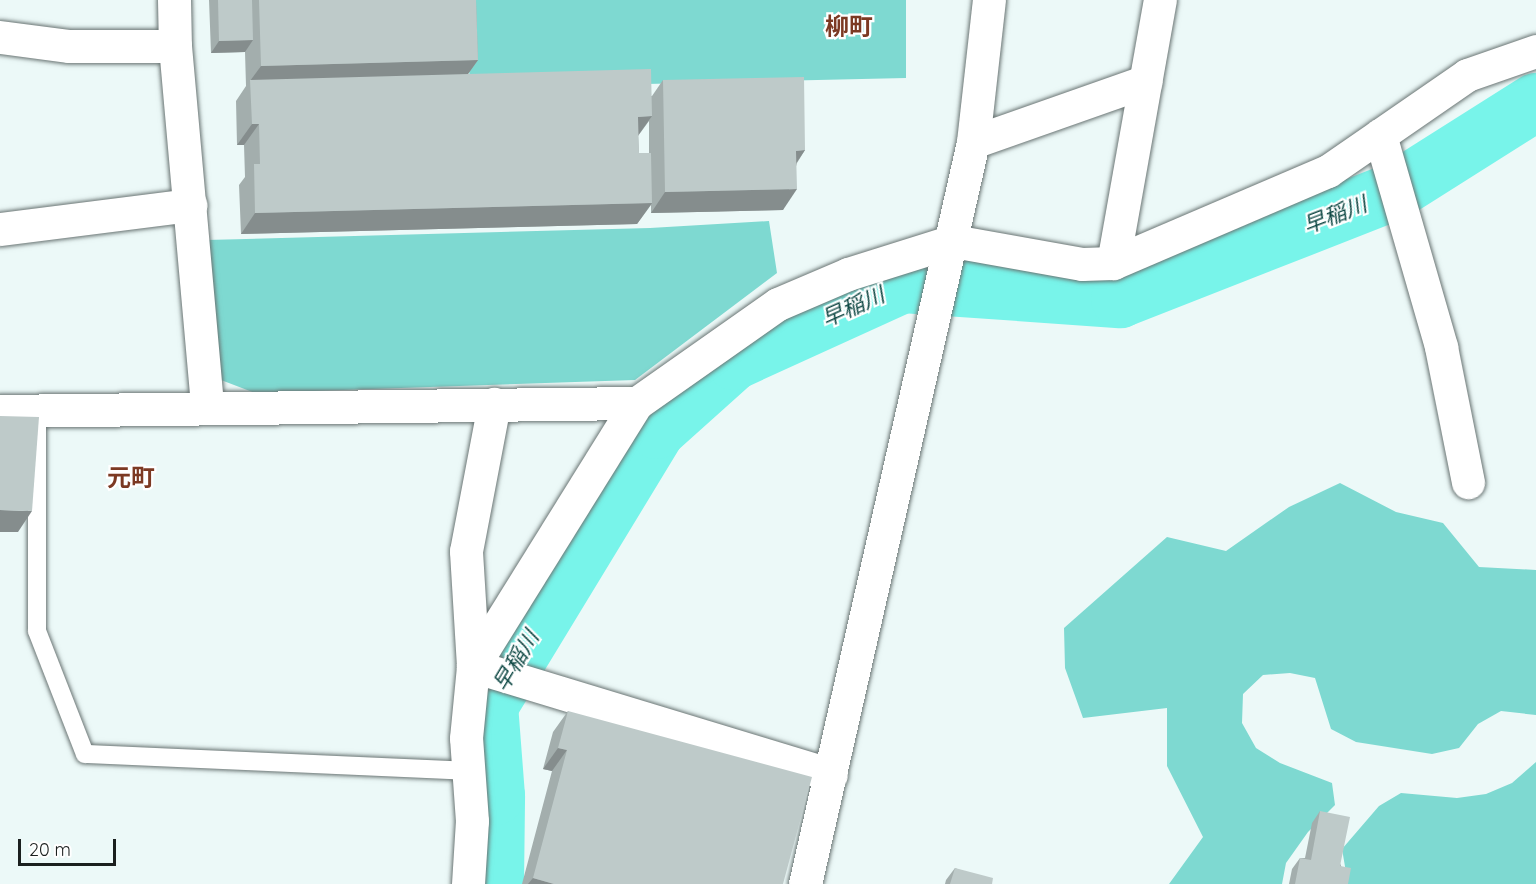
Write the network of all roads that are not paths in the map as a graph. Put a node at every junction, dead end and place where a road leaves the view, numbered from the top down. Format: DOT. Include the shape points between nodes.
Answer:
graph roads {
  1 [pos="174,0"];
  2 [pos="989,0"];
  3 [pos="1160,0"];
  4 [pos="0,37"];
  5 [pos="175,46"];
  6 [pos="1536,51"];
  7 [pos="1146,81"];
  8 [pos="1380,135"];
  9 [pos="973,142"];
  10 [pos="190,205"];
  11 [pos="0,229"];
  12 [pos="953,241"];
  13 [pos="1113,263"];
  14 [pos="637,403"];
  15 [pos="494,404"];
  16 [pos="207,408"];
  17 [pos="0,411"];
  18 [pos="38,411"];
  19 [pos="1468,482"];
  20 [pos="473,666"];
  21 [pos="469,771"];
  22 [pos="831,774"];
  23 [pos="468,884"];
  24 [pos="805,884"];
  1 -- 5 [label="street"];
  2 -- 9 [label="street"];
  3 -- 7 [label="street"];
  4 -- 5 [label="street" via="69,46"];
  5 -- 10 [label="street"];
  6 -- 8 [label="street" via="1467,75"];
  7 -- 9 [label="street"];
  7 -- 13 [label="street"];
  8 -- 13 [label="street" via="1328,171"];
  8 -- 19 [label="street" via="1442,347"];
  9 -- 12 [label="street"];
  10 -- 11 [label="street"];
  10 -- 16 [label="street"];
  12 -- 13 [label="street" via="1082,264"];
  12 -- 14 [label="street" via="848,274 778,304"];
  12 -- 22 [label="street"];
  14 -- 15 [label="street"];
  14 -- 20 [label="street"];
  15 -- 16 [label="street"];
  15 -- 20 [label="street" via="466,551"];
  16 -- 18 [label="street"];
  17 -- 18 [label="street"];
  18 -- 21 [label="lane" via="37,631 85,754"];
  20 -- 21 [label="street" via="466,738"];
  20 -- 22 [label="street"];
  21 -- 23 [label="street" via="472,821"];
  22 -- 24 [label="street"];
}
